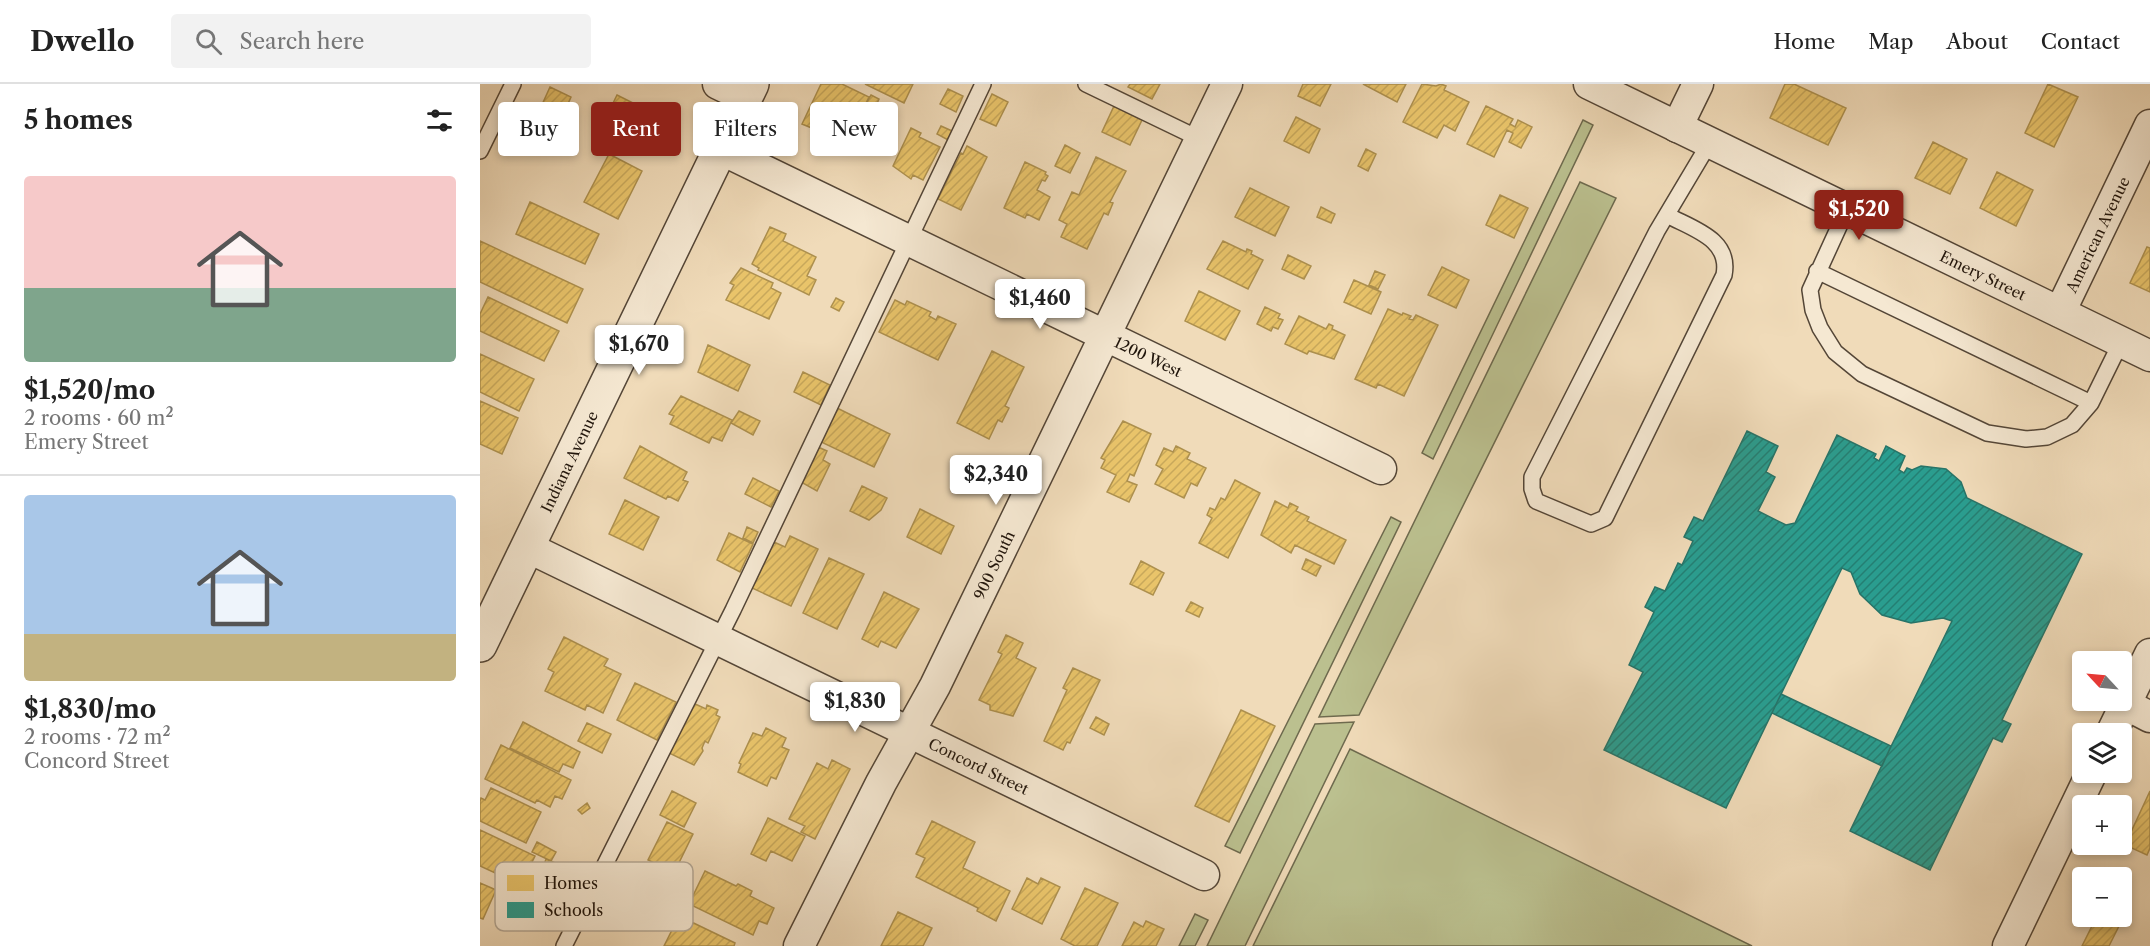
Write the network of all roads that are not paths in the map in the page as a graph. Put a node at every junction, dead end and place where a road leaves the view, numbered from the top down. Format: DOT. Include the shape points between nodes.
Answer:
graph roads {
  1 [pos="513,84"];
  2 [pos="983,84"];
  3 [pos="1086,84"];
  4 [pos="1227,84"];
  5 [pos="1589,84"];
  6 [pos="1698,84"];
  7 [pos="2150,125"];
  8 [pos="1677,127"];
  9 [pos="1200,139"];
  10 [pos="1710,142"];
  11 [pos="480,151"];
  12 [pos="716,156"];
  13 [pos="736,156"];
  14 [pos="1847,209"];
  15 [pos="1667,215"];
  16 [pos="908,240"];
  17 [pos="1817,271"];
  18 [pos="2060,312"];
  19 [pos="1106,335"];
  20 [pos="2121,342"];
  21 [pos="2150,356"];
  22 [pos="2091,403"];
  23 [pos="1381,469"];
  24 [pos="527,547"];
  25 [pos="718,639"];
  26 [pos="480,645"];
  27 [pos="2150,654"];
  28 [pos="2138,711"];
  29 [pos="2124,723"];
  30 [pos="909,732"];
  31 [pos="2087,783"];
  32 [pos="606,862"];
  33 [pos="1204,875"];
  34 [pos="572,931"];
  35 [pos="564,946"];
  36 [pos="799,946"];
  37 [pos="2008,946"];
  1 -- 11 [label="lane"];
  2 -- 16 [label="lane"];
  3 -- 9 [label="lane"];
  4 -- 9 [label="street, 900 South"];
  5 -- 8 [label="street, Emery Street"];
  6 -- 8 [label="street"];
  7 -- 18 [label="street, American Avenue"];
  8 -- 10 [label="street, Emery Street"];
  9 -- 19 [label="street, 900 South"];
  10 -- 14 [label="street, Emery Street"];
  10 -- 15 [label="lane"];
  12 -- 24 [label="street, Indiana Avenue"];
  13 -- 16 [label="street, 1200 West"];
  14 -- 17 [label="lane"];
  14 -- 18 [label="street, Emery Street"];
  15 -- 15 [label="lane" via="1532,477 1536,501 1591,524 1605,518 1724,275 1726,262 1715,240"];
  16 -- 19 [label="street, 1200 West"];
  16 -- 25 [label="lane"];
  17 -- 22 [label="lane"];
  17 -- 22 [label="lane" via="1810,290 1820,328 1835,352 1862,374 1987,433 2026,439 2047,437 2072,425"];
  18 -- 20 [label="street, Emery Street"];
  19 -- 23 [label="street, 1200 West"];
  19 -- 30 [label="street, 900 South" via="936,686"];
  20 -- 21 [label="street, Emery Street"];
  20 -- 22 [label="lane"];
  24 -- 25 [label="street, Concord Street"];
  24 -- 26 [label="street, Indiana Avenue"];
  25 -- 30 [label="street, Concord Street"];
  25 -- 32 [label="lane"];
  27 -- 28 [label="street"];
  28 -- 29 [label="street"];
  30 -- 33 [label="street, Concord Street"];
  30 -- 36 [label="street, 900 South"];
  31 -- 37 [label="street"];
  34 -- 35 [label="lane"];
}
